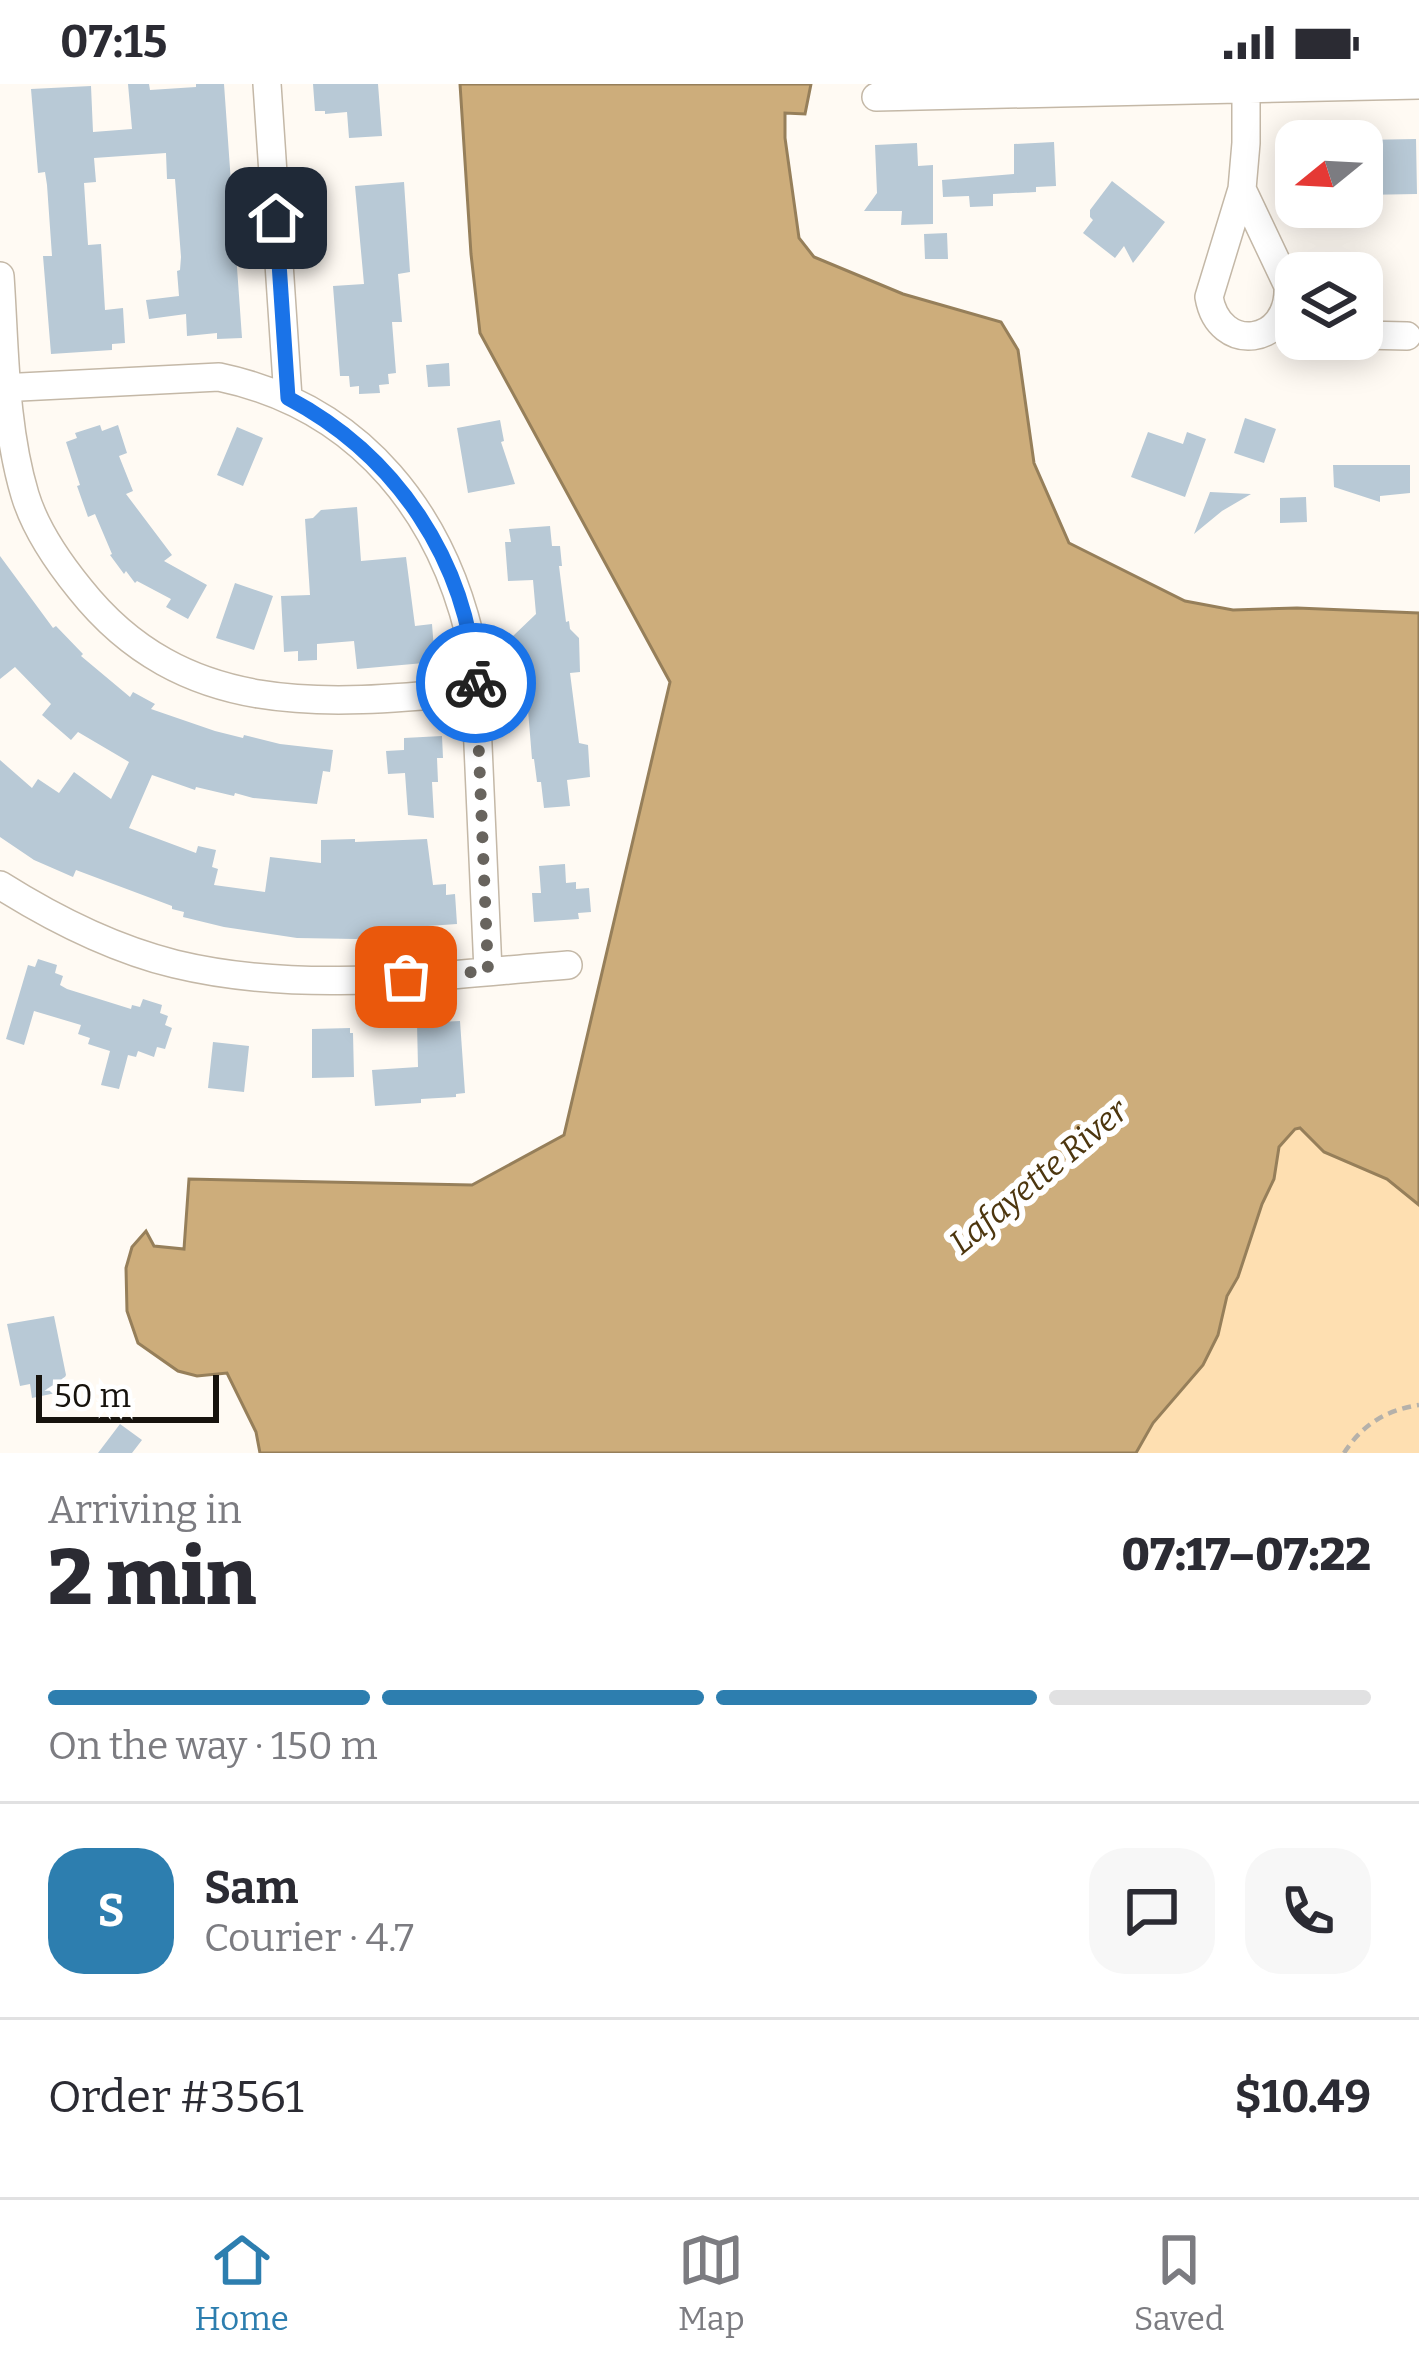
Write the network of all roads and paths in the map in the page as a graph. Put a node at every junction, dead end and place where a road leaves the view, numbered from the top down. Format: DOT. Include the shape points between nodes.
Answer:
graph roads {
  1 [pos="267,84"];
  2 [pos="1419,85"];
  3 [pos="1246,87"];
  4 [pos="876,97"];
  5 [pos="1242,189"];
  6 [pos="0,276"];
  7 [pos="1262,334"];
  8 [pos="1275,334"];
  9 [pos="1383,335"];
  10 [pos="1407,336"];
  11 [pos="4,387"];
  12 [pos="288,398"];
  13 [pos="476,691"];
  14 [pos="0,885"];
  15 [pos="568,965"];
  16 [pos="488,971"];
  17 [pos="1419,1405"];
  18 [pos="1345,1453"];
  1 -- 12 [label="street"];
  2 -- 3 [label="street"];
  3 -- 4 [label="street"];
  3 -- 5 [label="street"];
  5 -- 7 [label="street" via="1288,286 1284,316"];
  5 -- 7 [label="street" via="1209,297 1232,333"];
  6 -- 11 [label="street"];
  7 -- 8 [label="street"];
  9 -- 10 [label="street"];
  11 -- 12 [label="street" via="219,377"];
  11 -- 13 [label="street" via="25,496 40,528 90,602 154,658 223,688 266,695 383,700"];
  12 -- 13 [label="street" via="380,465 426,523 465,614"];
  13 -- 16 [label="street"];
  14 -- 16 [label="street" via="125,948 224,973 365,980"];
  15 -- 16 [label="street"];
  17 -- 18 [label="path" via="1370,1423"];
}
